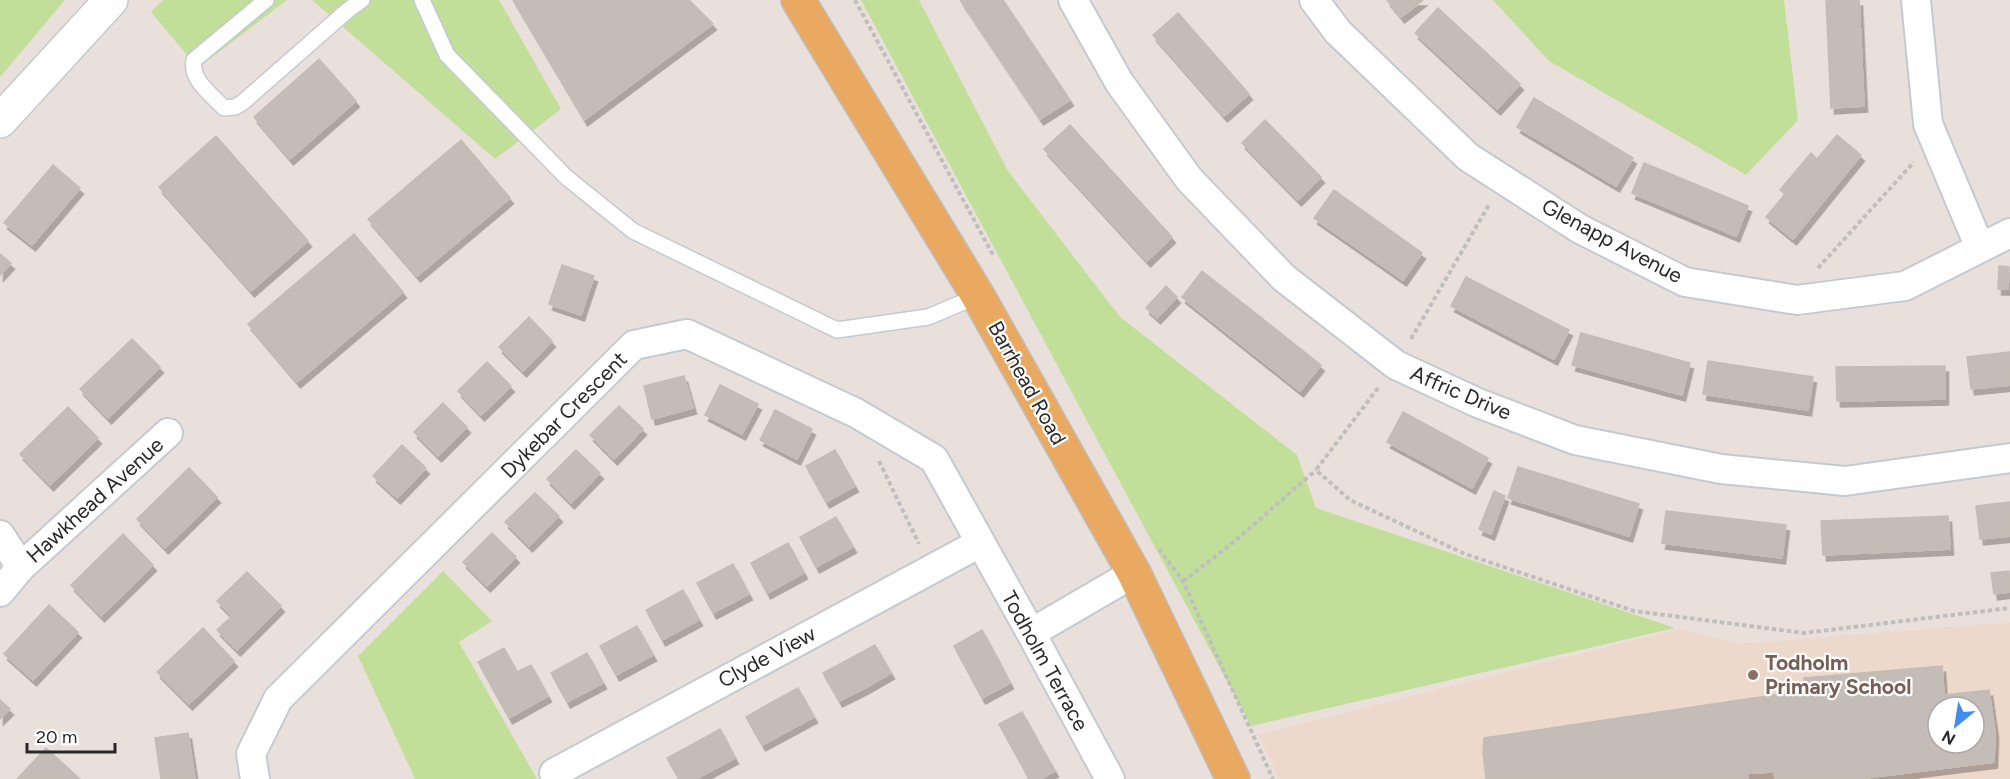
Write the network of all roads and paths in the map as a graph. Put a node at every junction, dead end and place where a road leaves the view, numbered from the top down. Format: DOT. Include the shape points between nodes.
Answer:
graph roads {
  1 [pos="111,0"];
  2 [pos="266,0"];
  3 [pos="362,0"];
  4 [pos="422,0"];
  5 [pos="798,0"];
  6 [pos="1073,0"];
  7 [pos="1314,0"];
  8 [pos="1916,0"];
  9 [pos="344,5"];
  10 [pos="0,121"];
  11 [pos="1935,140"];
  12 [pos="1503,180"];
  13 [pos="2010,233"];
  14 [pos="1980,248"];
  15 [pos="978,296"];
  16 [pos="1808,298"];
  17 [pos="1396,365"];
  18 [pos="856,413"];
  19 [pos="168,433"];
  20 [pos="2010,458"];
  21 [pos="1316,470"];
  22 [pos="0,535"];
  23 [pos="980,543"];
  24 [pos="21,567"];
  25 [pos="931,568"];
  26 [pos="1134,573"];
  27 [pos="0,592"];
  28 [pos="2010,608"];
  29 [pos="1031,633"];
  30 [pos="555,773"];
  31 [pos="255,779"];
  32 [pos="1110,779"];
  33 [pos="1233,779"];
  34 [pos="1273,779"];
  1 -- 10 [label="street"];
  2 -- 9 [label="lane" via="194,60 196,78 224,108 242,103"];
  3 -- 9 [label="lane"];
  4 -- 15 [label="lane" via="447,55 566,177 633,231 837,330 928,317"];
  5 -- 15 [label="main road, Barrhead Road"];
  6 -- 17 [label="street, Affric Drive" via="1119,82 1189,179 1284,278"];
  7 -- 12 [label="street, Glenapp Avenue" via="1338,32 1468,157"];
  8 -- 11 [label="street" via="1928,124"];
  11 -- 14 [label="street"];
  11 -- 16 [label="path" via="1818,269"];
  12 -- 16 [label="street, Glenapp Avenue" via="1580,229 1685,282 1797,300"];
  12 -- 17 [label="path"];
  13 -- 14 [label="street, Glenapp Avenue"];
  14 -- 16 [label="street, Glenapp Avenue" via="1905,286"];
  15 -- 26 [label="main road, Barrhead Road"];
  17 -- 20 [label="street, Affric Drive" via="1478,403 1575,440 1721,469 1845,481"];
  17 -- 21 [label="path"];
  18 -- 23 [label="street, Dykebar Crescent" via="934,459"];
  18 -- 25 [label="path"];
  18 -- 31 [label="street, Dykebar Crescent" via="687,334 634,345 278,699 251,754"];
  19 -- 24 [label="street, Hawkhead Avenue"];
  21 -- 28 [label="path" via="1350,500 1465,554 1634,611 1804,633"];
  21 -- 34 [label="path" via="1183,581"];
  22 -- 24 [label="street, Hawkhead Avenue"];
  23 -- 25 [label="street, Clyde View"];
  23 -- 29 [label="street, Todholm Terrace"];
  24 -- 27 [label="street, Hawkhead Avenue"];
  25 -- 30 [label="street, Clyde View"];
  26 -- 29 [label="street"];
  26 -- 33 [label="main road, Barrhead Road"];
  29 -- 32 [label="street, Todholm Terrace"];
}
